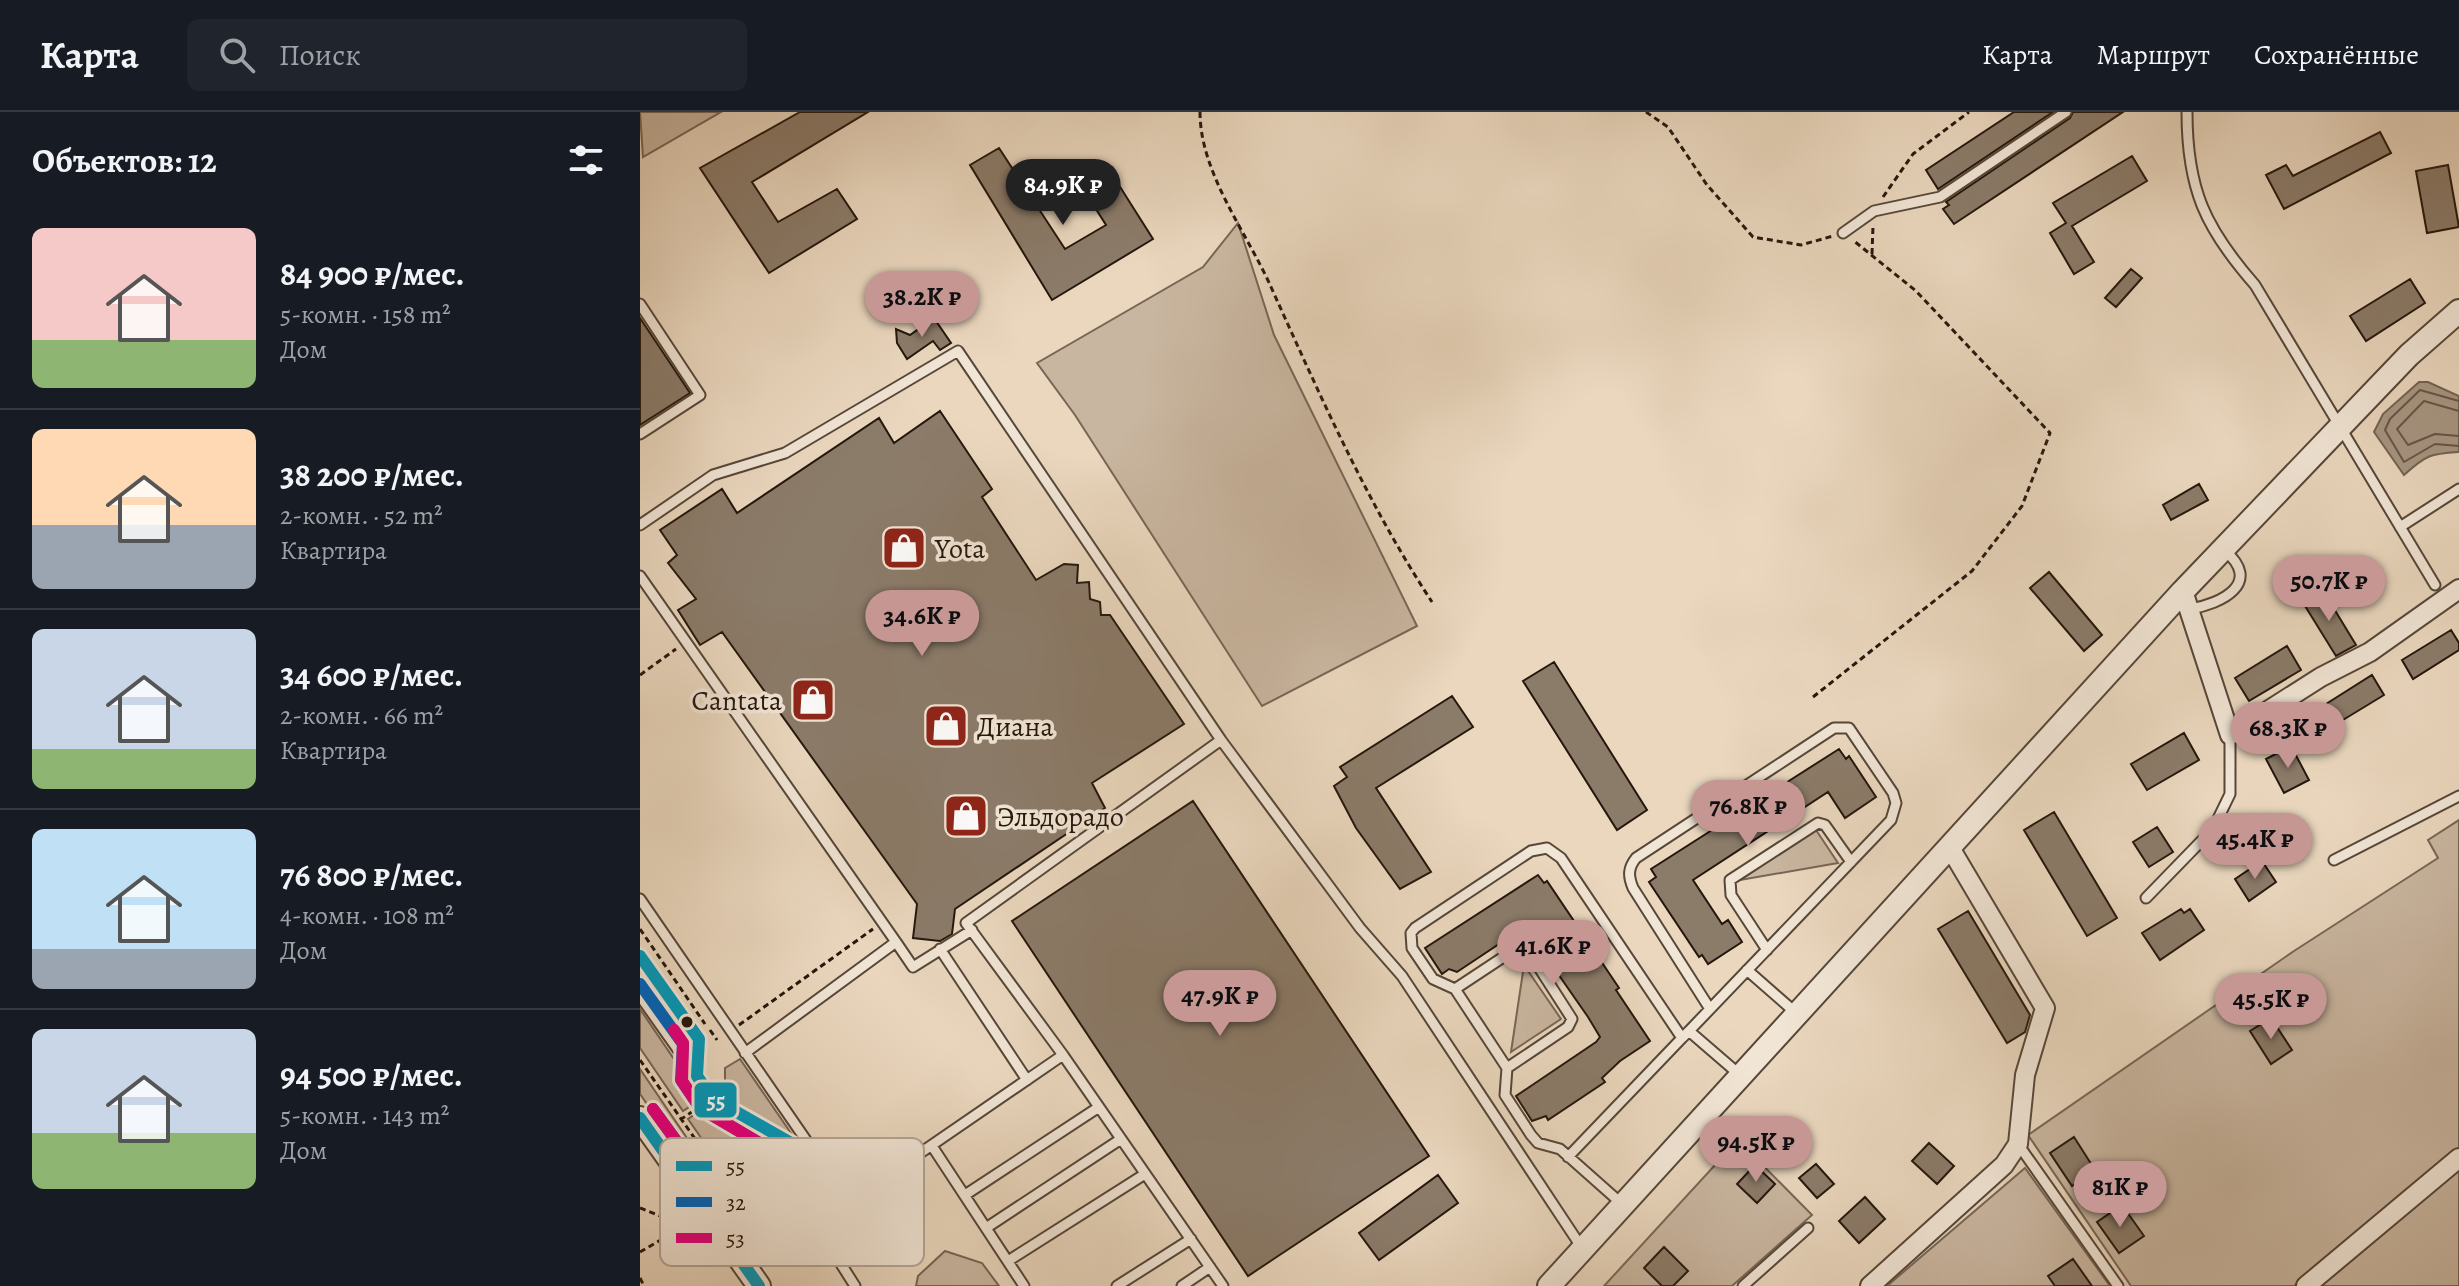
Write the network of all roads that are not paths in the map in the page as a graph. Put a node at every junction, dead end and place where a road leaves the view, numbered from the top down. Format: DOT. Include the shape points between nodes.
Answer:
graph roads {
  1 [pos="2066,112"];
  2 [pos="2187,112"];
  3 [pos="1843,233"];
  4 [pos="640,304"];
  5 [pos="2457,315"];
  6 [pos="2341,426"];
  7 [pos="640,434"];
  8 [pos="2459,489"];
  9 [pos="640,525"];
  10 [pos="2400,527"];
  11 [pos="2223,549"];
  12 [pos="640,576"];
  13 [pos="2449,595"];
  14 [pos="2186,600"];
  15 [pos="2230,735"];
  16 [pos="1221,740"];
  17 [pos="2459,796"];
  18 [pos="1949,846"];
  19 [pos="2334,860"];
  20 [pos="1851,862"];
  21 [pos="2146,898"];
  22 [pos="640,899"];
  23 [pos="972,930"];
  24 [pos="896,942"];
  25 [pos="940,949"];
  26 [pos="1767,950"];
  27 [pos="640,956"];
  28 [pos="1747,970"];
  29 [pos="1455,989"];
  30 [pos="640,996"];
  31 [pos="1710,1009"];
  32 [pos="1796,1013"];
  33 [pos="1686,1034"];
  34 [pos="745,1053"];
  35 [pos="1063,1055"];
  36 [pos="1507,1068"];
  37 [pos="1740,1075"];
  38 [pos="697,1076"];
  39 [pos="1027,1080"];
  40 [pos="1099,1107"];
  41 [pos="640,1118"];
  42 [pos="782,1138"];
  43 [pos="804,1138"];
  44 [pos="1121,1139"];
  45 [pos="2018,1144"];
  46 [pos="660,1146"];
  47 [pos="932,1146"];
  48 [pos="924,1151"];
  49 [pos="1568,1157"];
  50 [pos="2459,1158"];
  51 [pos="1145,1174"];
  52 [pos="965,1195"];
  53 [pos="1622,1204"];
  54 [pos="986,1228"];
  55 [pos="1808,1228"];
  56 [pos="1191,1239"];
  57 [pos="1582,1248"];
  58 [pos="1008,1261"];
  59 [pos="746,1266"];
  60 [pos="842,1266"];
  61 [pos="1210,1267"];
  62 [pos="759,1286"];
  63 [pos="855,1286"];
  64 [pos="1024,1286"];
  65 [pos="1117,1286"];
  66 [pos="1182,1286"];
  67 [pos="1223,1286"];
  68 [pos="1549,1286"];
  69 [pos="1743,1286"];
  70 [pos="1870,1286"];
  71 [pos="2118,1286"];
  72 [pos="2306,1286"];
  1 -- 3 [label="lane" via="1940,197 1874,211"];
  2 -- 6 [label="lane" via="2187,159 2198,199 2226,251 2255,285"];
  4 -- 7 [label="lane" via="700,395"];
  5 -- 6 [label="street" via="2409,355"];
  6 -- 10 [label="lane"];
  6 -- 11 [label="street"];
  8 -- 10 [label="lane"];
  9 -- 16 [label="lane" via="713,475 785,453 958,351"];
  10 -- 13 [label="lane"];
  11 -- 14 [label="street"];
  11 -- 14 [label="lane" via="2236,564 2237,587 2228,598"];
  12 -- 24 [label="lane"];
  13 -- 15 [label="street" via="2370,652"];
  14 -- 15 [label="street"];
  14 -- 18 [label="street"];
  15 -- 21 [label="lane" via="2230,794 2213,829"];
  16 -- 23 [label="lane" via="966,923"];
  16 -- 57 [label="lane" via="1360,928 1402,976"];
  17 -- 19 [label="lane"];
  18 -- 32 [label="street"];
  18 -- 45 [label="street" via="2045,1008 2025,1075"];
  20 -- 26 [label="lane"];
  20 -- 26 [label="lane" via="1825,825 1818,823 1730,880 1731,895"];
  20 -- 31 [label="lane" via="1891,820 1896,803 1854,732 1842,726 1636,858 1628,877 1633,888"];
  22 -- 34 [label="lane"];
  23 -- 25 [label="lane"];
  23 -- 35 [label="lane"];
  24 -- 25 [label="lane" via="913,967"];
  24 -- 34 [label="lane"];
  25 -- 39 [label="lane"];
  26 -- 28 [label="lane"];
  27 -- 38 [label="lane" via="699,1039"];
  28 -- 31 [label="lane"];
  28 -- 32 [label="lane"];
  29 -- 33 [label="lane" via="1433,979 1412,948 1411,933 1531,851 1547,848 1561,858"];
  29 -- 36 [label="lane"];
  29 -- 36 [label="lane" via="1514,950 1525,949 1570,1014 1571,1024"];
  30 -- 38 [label="lane"];
  31 -- 33 [label="lane"];
  32 -- 37 [label="street"];
  33 -- 37 [label="lane"];
  33 -- 49 [label="lane"];
  34 -- 43 [label="lane"];
  35 -- 39 [label="lane"];
  35 -- 40 [label="lane"];
  36 -- 49 [label="lane" via="1505,1095 1531,1135"];
  37 -- 53 [label="street"];
  38 -- 42 [label="lane" via="712,1098"];
  39 -- 47 [label="lane"];
  40 -- 44 [label="lane"];
  40 -- 52 [label="lane"];
  41 -- 46 [label="street"];
  44 -- 51 [label="lane"];
  44 -- 54 [label="lane"];
  45 -- 70 [label="street" via="2004,1165"];
  45 -- 71 [label="lane"];
  47 -- 48 [label="lane"];
  47 -- 52 [label="lane"];
  49 -- 53 [label="lane"];
  50 -- 72 [label="street"];
  51 -- 56 [label="lane"];
  51 -- 58 [label="lane"];
  52 -- 54 [label="lane"];
  53 -- 57 [label="street"];
  54 -- 58 [label="lane"];
  55 -- 69 [label="lane"];
  56 -- 61 [label="lane"];
  56 -- 65 [label="lane"];
  57 -- 68 [label="street"];
  58 -- 64 [label="lane"];
  59 -- 62 [label="street"];
  60 -- 63 [label="lane"];
  61 -- 66 [label="lane"];
  61 -- 67 [label="lane"];
}
